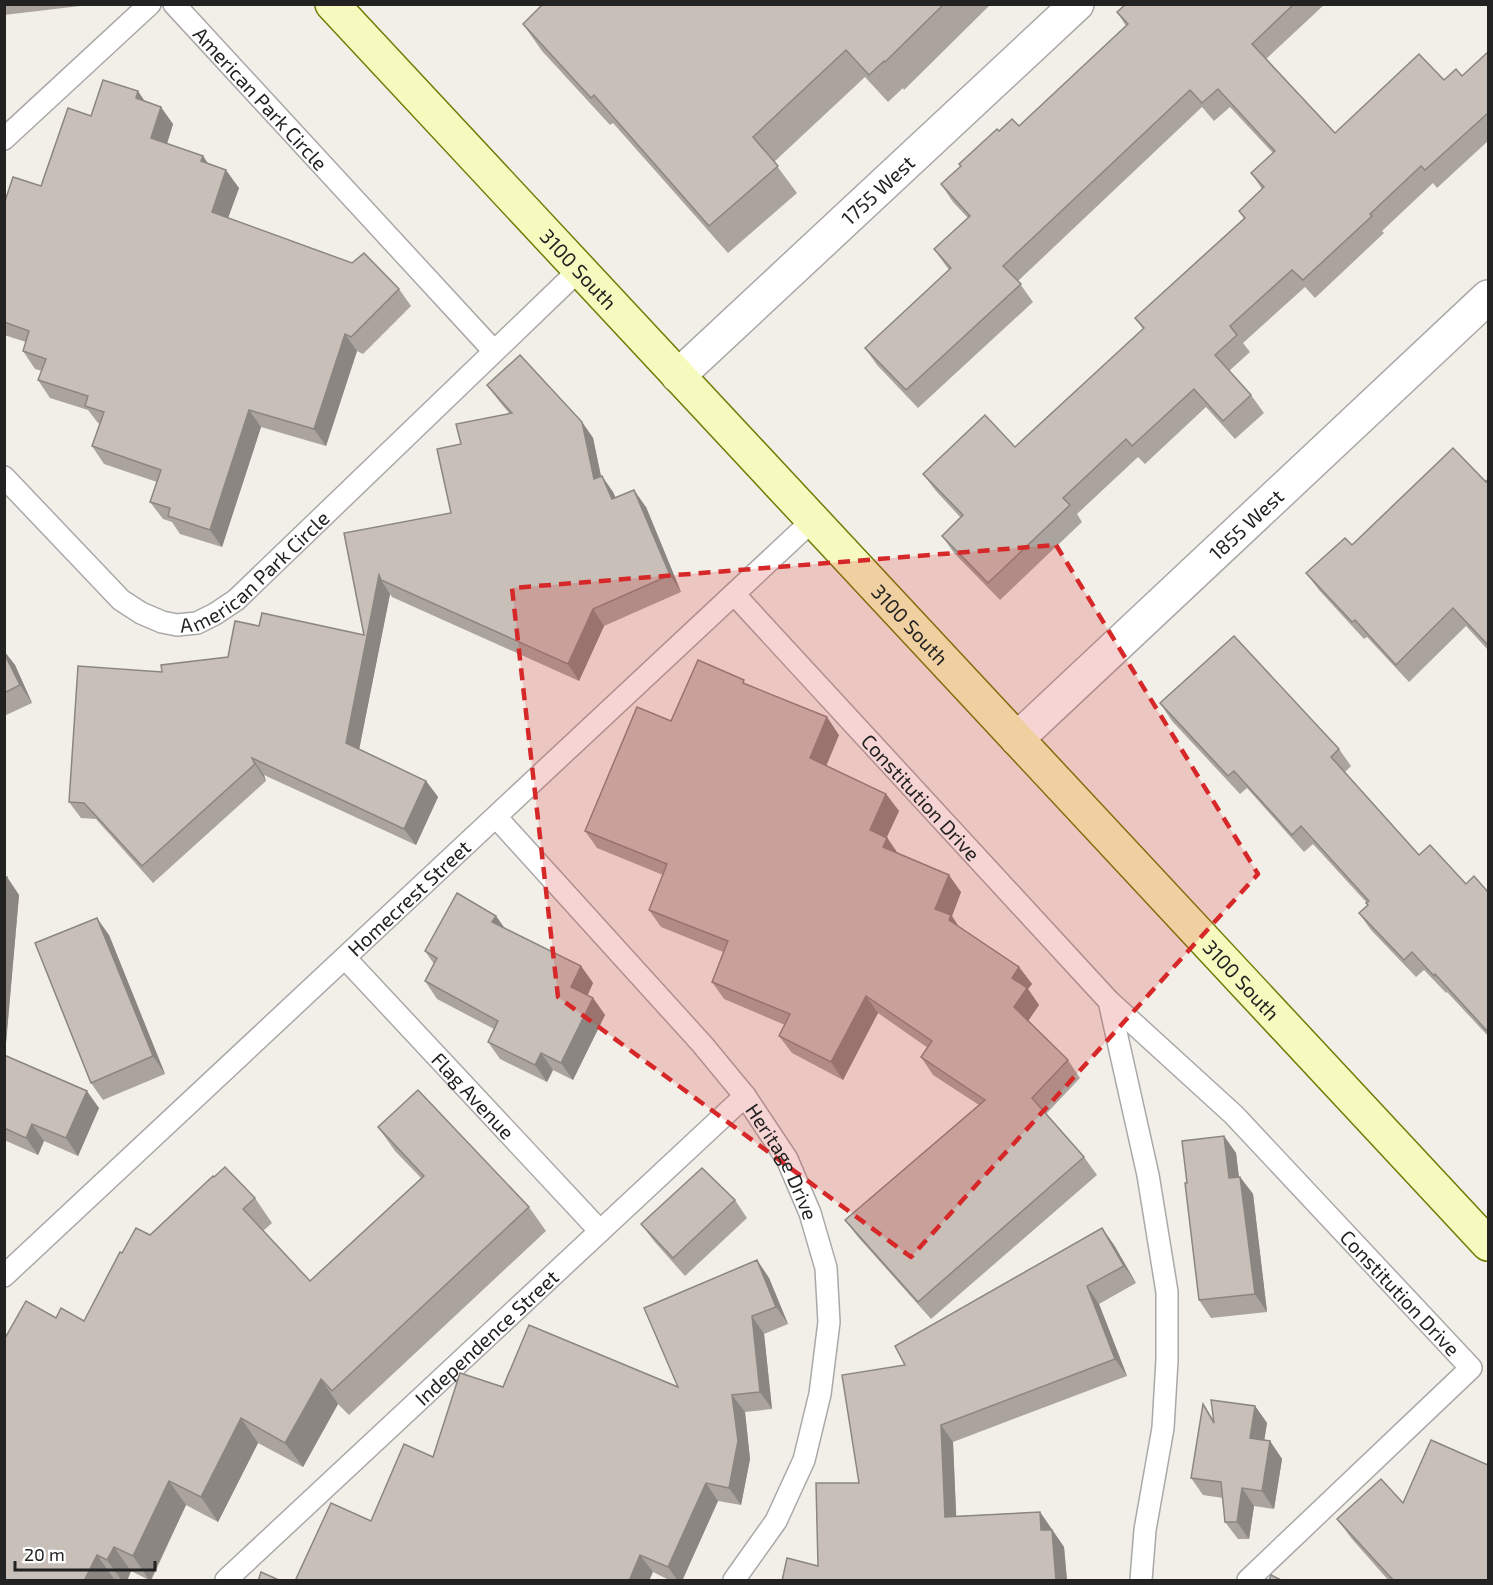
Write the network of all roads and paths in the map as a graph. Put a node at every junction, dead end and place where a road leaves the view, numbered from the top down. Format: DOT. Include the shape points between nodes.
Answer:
graph roads {
  1 [pos="150,4"];
  2 [pos="174,4"];
  3 [pos="332,4"];
  4 [pos="1077,4"];
  5 [pos="4,139"];
  6 [pos="579,270"];
  7 [pos="1484,310"];
  8 [pos="494,350"];
  9 [pos="678,376"];
  10 [pos="4,477"];
  11 [pos="813,520"];
  12 [pos="734,594"];
  13 [pos="1017,739"];
  14 [pos="495,817"];
  15 [pos="345,958"];
  16 [pos="1109,1001"];
  17 [pos="745,1096"];
  18 [pos="600,1231"];
  19 [pos="1488,1244"];
  20 [pos="4,1276"];
  21 [pos="226,1581"];
  22 [pos="734,1581"];
  23 [pos="1141,1581"];
  24 [pos="1248,1581"];
  1 -- 5 [label="lane"];
  2 -- 8 [label="lane, American Park Circle"];
  3 -- 6 [label="main road, 3100 South"];
  4 -- 9 [label="street, 1755 West"];
  6 -- 8 [label="lane, American Park Circle"];
  6 -- 9 [label="main road, 3100 South"];
  7 -- 13 [label="street, 1855 West"];
  8 -- 10 [label="lane, American Park Circle" via="236,600 197,622 162,622 121,600"];
  9 -- 11 [label="main road, 3100 South"];
  11 -- 12 [label="lane, Homecrest Street"];
  11 -- 13 [label="main road, 3100 South"];
  12 -- 14 [label="lane, Homecrest Street"];
  12 -- 16 [label="lane, Constitution Drive"];
  13 -- 19 [label="main road, 3100 South"];
  14 -- 15 [label="lane, Homecrest Street"];
  14 -- 17 [label="lane, Heritage Drive"];
  15 -- 18 [label="lane, Flag Avenue"];
  15 -- 20 [label="lane, Homecrest Street"];
  16 -- 23 [label="lane" via="1148,1175 1167,1292 1163,1428 1145,1530"];
  16 -- 24 [label="lane, Constitution Drive" via="1234,1115 1471,1368"];
  17 -- 18 [label="lane, Independence Street"];
  17 -- 22 [label="lane, Heritage Drive" via="788,1159 810,1212 826,1268 829,1322 820,1394 804,1460 776,1521"];
  18 -- 21 [label="lane, Independence Street"];
}
